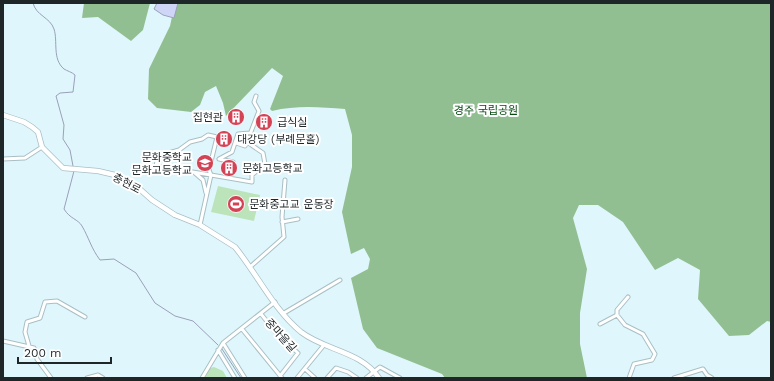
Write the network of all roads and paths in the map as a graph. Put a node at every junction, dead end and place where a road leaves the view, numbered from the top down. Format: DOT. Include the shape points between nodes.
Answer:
graph roads {
  1 [pos="256,96"];
  2 [pos="3,116"];
  3 [pos="250,133"];
  4 [pos="235,139"];
  5 [pos="247,142"];
  6 [pos="42,147"];
  7 [pos="3,158"];
  8 [pos="233,162"];
  9 [pos="195,173"];
  10 [pos="211,175"];
  11 [pos="286,180"];
  12 [pos="206,199"];
  13 [pos="298,219"];
  14 [pos="282,222"];
  15 [pos="200,224"];
  16 [pos="250,267"];
  17 [pos="340,280"];
  18 [pos="628,297"];
  19 [pos="275,302"];
  20 [pos="284,313"];
  21 [pos="261,314"];
  22 [pos="618,315"];
  23 [pos="85,317"];
  24 [pos="600,324"];
  25 [pos="242,328"];
  26 [pos="3,341"];
  27 [pos="223,343"];
  28 [pos="324,345"];
  29 [pos="29,346"];
  30 [pos="218,350"];
  31 [pos="305,369"];
  32 [pos="374,371"];
  33 [pos="690,373"];
  34 [pos="281,377"];
  35 [pos="398,377"];
  36 [pos="51,378"];
  37 [pos="87,378"];
  38 [pos="103,378"];
  39 [pos="202,378"];
  40 [pos="235,378"];
  41 [pos="245,378"];
  42 [pos="297,378"];
  43 [pos="315,378"];
  44 [pos="327,378"];
  45 [pos="356,378"];
  46 [pos="366,378"];
  47 [pos="379,378"];
  48 [pos="629,378"];
  49 [pos="674,378"];
  50 [pos="691,378"];
  51 [pos="712,378"];
  1 -- 3 [label="street" via="254,102 259,111"];
  2 -- 6 [label="street, 충현로" via="32,127 38,132"];
  3 -- 4 [label="street" via="238,134"];
  3 -- 5 [label="street"];
  4 -- 5 [label="street" via="239,145 245,146"];
  4 -- 8 [label="street" via="232,152 219,159"];
  5 -- 10 [label="street" via="263,153 265,164 252,175 252,182"];
  6 -- 7 [label="street" via="25,158"];
  6 -- 15 [label="street, 충현로" via="63,168 115,175 134,184 175,215"];
  9 -- 10 [label="street"];
  9 -- 10 [label="street" via="156,166 158,156 179,150 190,142 208,135 217,137 209,170"];
  9 -- 12 [label="street" via="202,180"];
  10 -- 12 [label="street"];
  11 -- 14 [label="street"];
  12 -- 15 [label="street"];
  13 -- 14 [label="street"];
  14 -- 16 [label="street" via="284,237"];
  15 -- 16 [label="street, 충현로" via="235,247"];
  16 -- 19 [label="street, 충현로"];
  17 -- 20 [label="street"];
  18 -- 22 [label="street" via="617,310"];
  19 -- 20 [label="street, 충현로"];
  19 -- 21 [label="street, 중마을길"];
  20 -- 28 [label="street, 충현로" via="302,332"];
  21 -- 25 [label="street, 중마을길"];
  21 -- 34 [label="street, 중마을길" via="278,335 298,353"];
  22 -- 24 [label="street"];
  22 -- 48 [label="street" via="625,325 643,334 655,354 652,360 634,364"];
  23 -- 29 [label="street" via="57,301 45,302 40,318 27,322 25,332"];
  25 -- 27 [label="street, 중마을길"];
  25 -- 34 [label="street"];
  26 -- 29 [label="street"];
  27 -- 30 [label="street, 중마을길"];
  27 -- 41 [label="street"];
  28 -- 31 [label="street"];
  28 -- 32 [label="street, 충현로" via="360,360"];
  29 -- 36 [label="street" via="34,348 37,359"];
  30 -- 39 [label="street, 중마을길"];
  30 -- 40 [label="street"];
  31 -- 42 [label="street"];
  31 -- 43 [label="street"];
  32 -- 35 [label="street, 충현로" via="380,368"];
  32 -- 46 [label="street"];
  32 -- 47 [label="street, 충현로"];
  33 -- 49 [label="street"];
  33 -- 50 [label="street"];
  33 -- 51 [label="street" via="703,369"];
  37 -- 38 [label="street" via="98,374"];
  44 -- 45 [label="street" via="336,368"];
}
